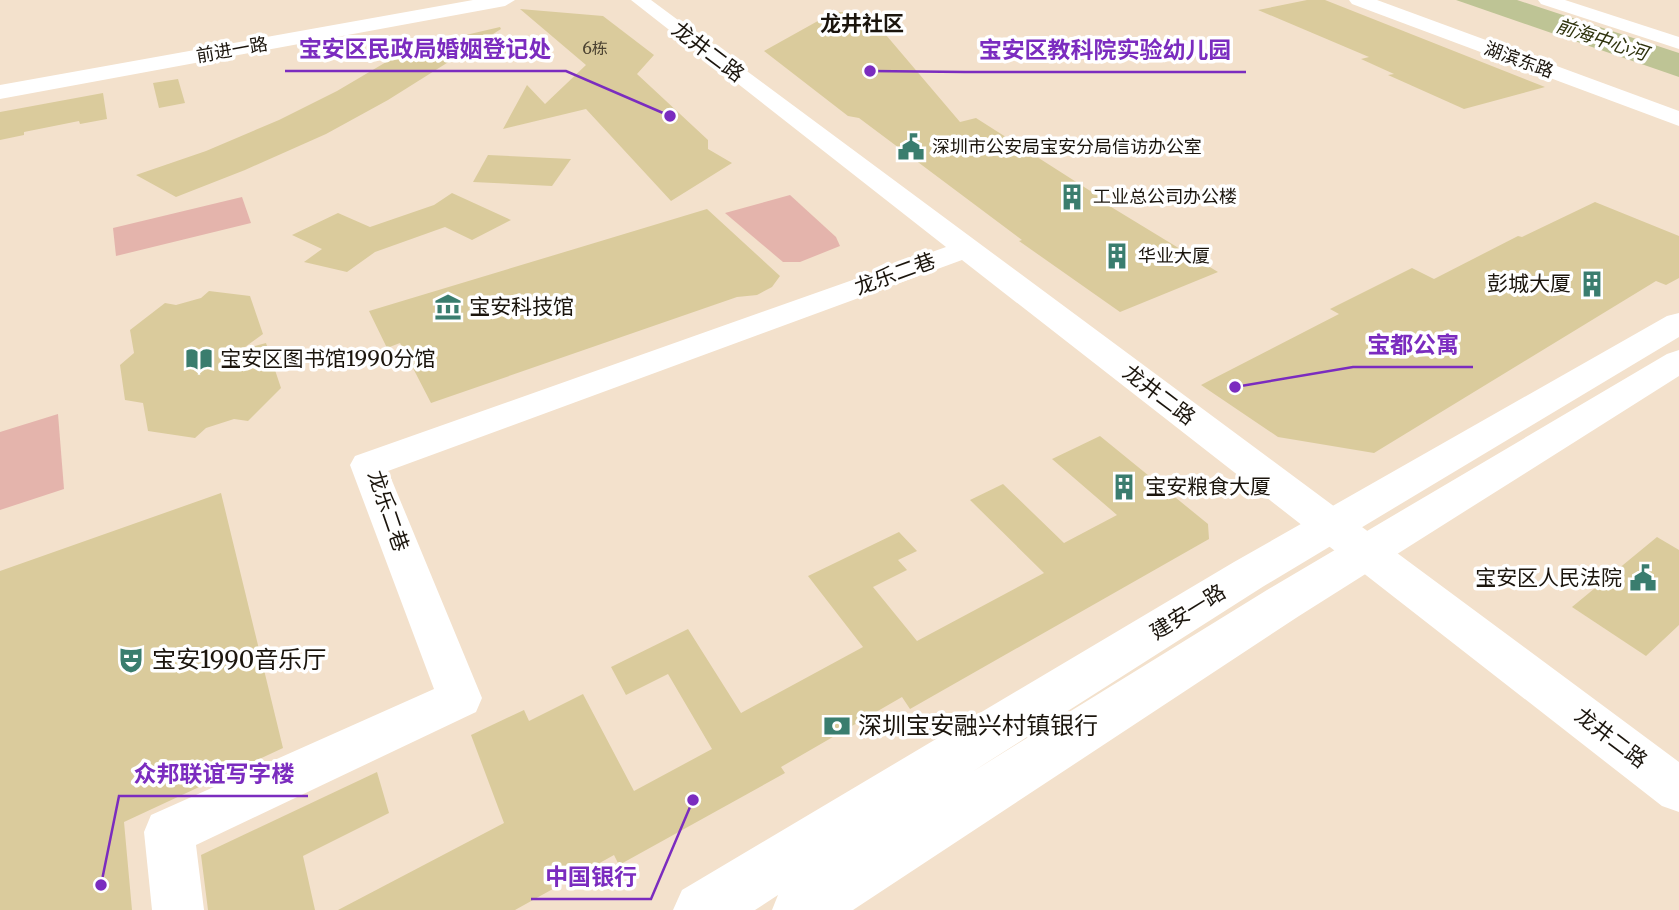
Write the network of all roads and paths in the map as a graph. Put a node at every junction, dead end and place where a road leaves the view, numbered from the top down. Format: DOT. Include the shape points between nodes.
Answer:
graph roads {
  1 [pos="447,0"];
  2 [pos="505,0"];
  3 [pos="640,0"];
  4 [pos="1359,0"];
  5 [pos="1547,0"];
  6 [pos="1679,43"];
  7 [pos="0,79"];
  8 [pos="0,92"];
  9 [pos="1679,119"];
  10 [pos="967,248"];
  11 [pos="1679,323"];
  12 [pos="1679,361"];
  13 [pos="1348,539"];
  14 [pos="1679,790"];
  15 [pos="178,910"];
  16 [pos="702,910"];
  17 [pos="801,910"];
  1 -- 7 [label="main road, 前进一路"];
  2 -- 8 [label="main road, 前进一路"];
  3 -- 10 [label="street, 龙井二路"];
  4 -- 9 [label="main road, 湖滨东路"];
  5 -- 6 [label="street"];
  10 -- 13 [label="street, 龙井二路"];
  10 -- 15 [label="street, 龙乐二巷" via="368,465 460,698 169,832"];
  11 -- 13 [label="main road, 建安一路"];
  12 -- 13 [label="main road, 建安一路"];
  13 -- 14 [label="street, 龙井二路"];
  13 -- 16 [label="main road, 建安一路"];
  13 -- 17 [label="main road, 建安一路"];
}
